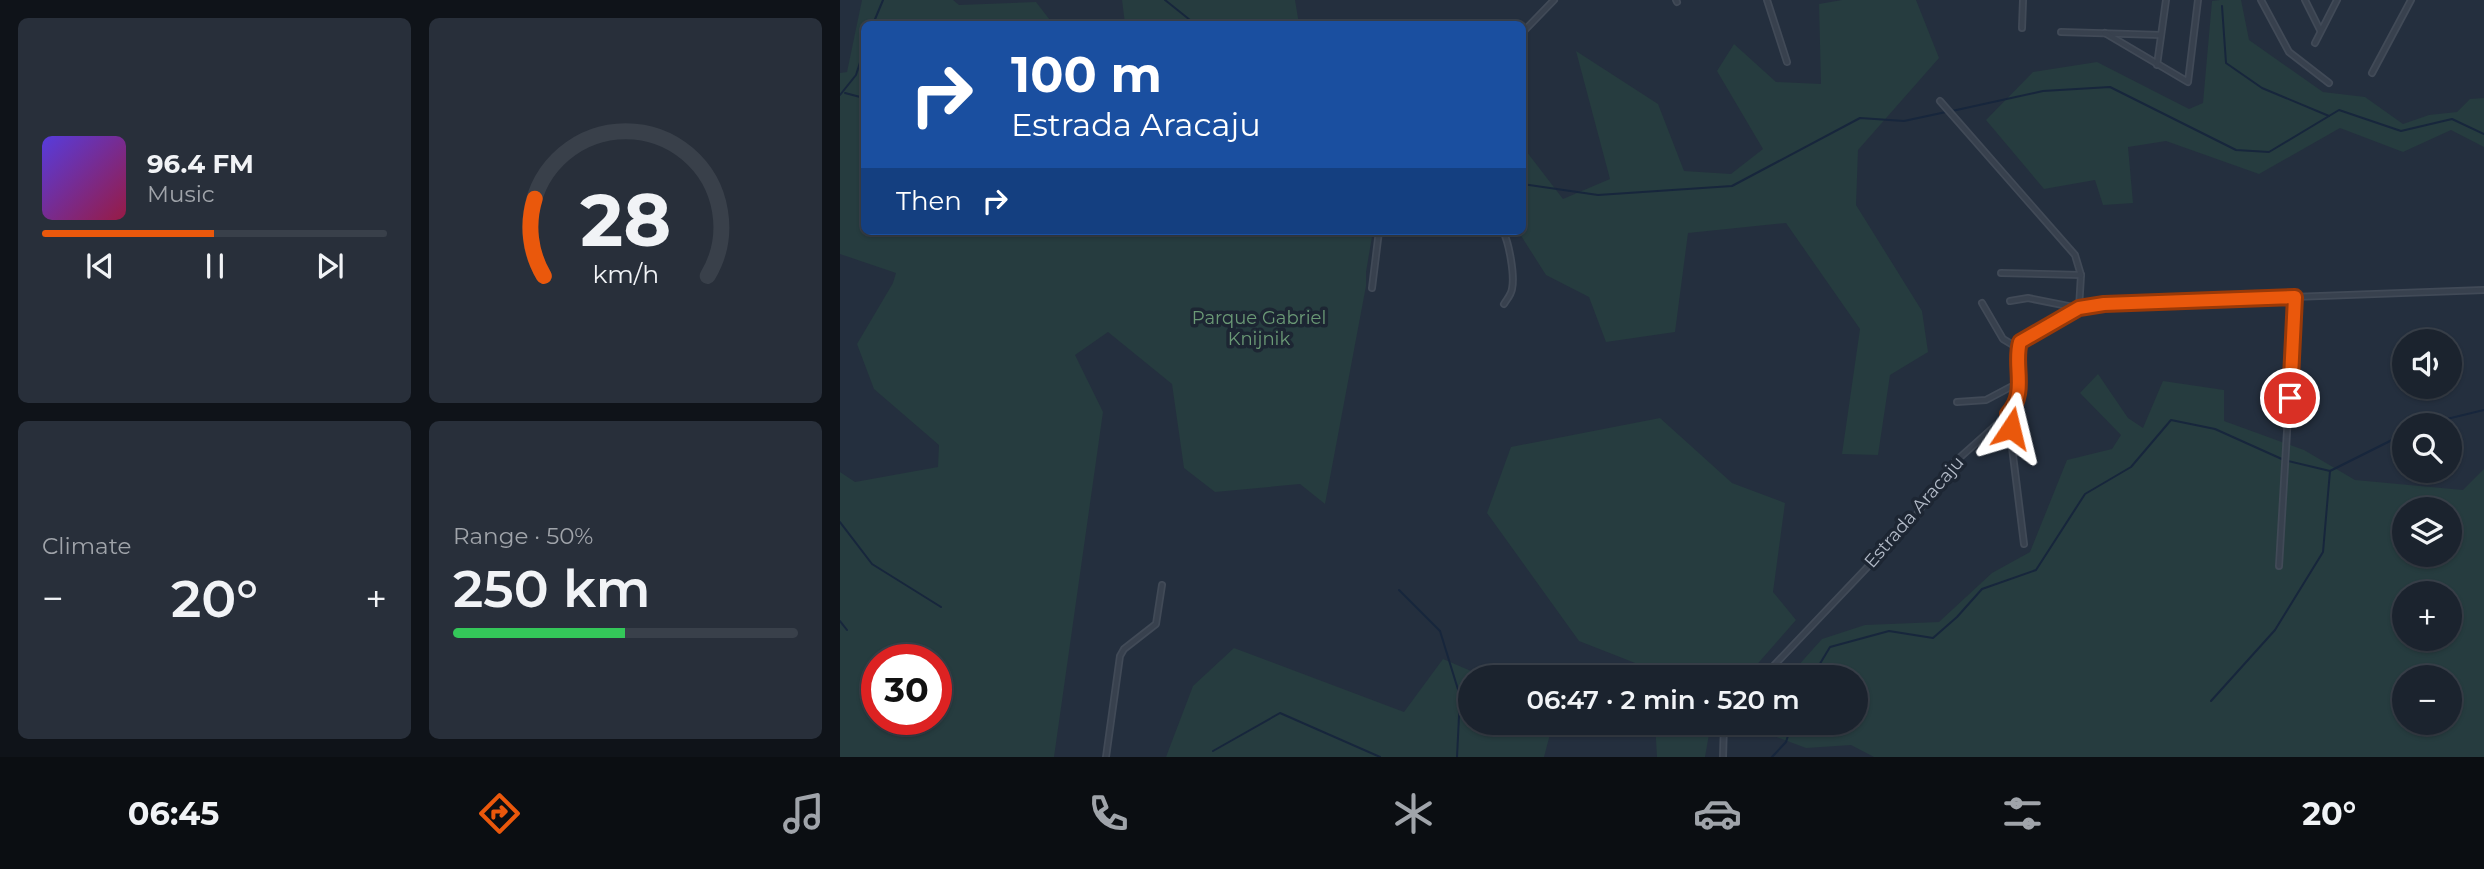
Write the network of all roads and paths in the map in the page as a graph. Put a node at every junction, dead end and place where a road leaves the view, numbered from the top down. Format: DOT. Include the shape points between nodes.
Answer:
graph roads {
  1 [pos="1554,0"];
  2 [pos="1767,0"];
  3 [pos="2023,0"];
  4 [pos="2166,0"];
  5 [pos="2197,0"];
  6 [pos="2262,0"];
  7 [pos="2305,0"];
  8 [pos="2337,0"];
  9 [pos="2411,0"];
  10 [pos="2022,27"];
  11 [pos="1526,29"];
  12 [pos="2320,31"];
  13 [pos="2062,32"];
  14 [pos="2105,33"];
  15 [pos="2161,35"];
  16 [pos="2315,43"];
  17 [pos="1787,62"];
  18 [pos="2157,65"];
  19 [pos="2372,73"];
  20 [pos="2329,83"];
  21 [pos="1940,101"];
  22 [pos="1379,235"];
  23 [pos="1505,235"];
  24 [pos="2001,273"];
  25 [pos="2081,275"];
  26 [pos="1372,288"];
  27 [pos="2484,290"];
  28 [pos="2295,297"];
  29 [pos="2010,300"];
  30 [pos="1982,303"];
  31 [pos="1504,304"];
  32 [pos="2079,308"];
  33 [pos="2018,348"];
  34 [pos="2020,382"];
  35 [pos="1957,402"];
  36 [pos="2008,414"];
  37 [pos="2024,544"];
  38 [pos="2279,566"];
  39 [pos="1162,585"];
  40 [pos="1774,665"];
  41 [pos="1724,735"];
  42 [pos="1106,757"];
  43 [pos="1723,757"];
  1 -- 11 [label="street"];
  2 -- 17 [label="street"];
  3 -- 10 [label="street"];
  4 -- 15 [label="street"];
  5 -- 18 [label="street" via="2188,82"];
  6 -- 20 [label="street" via="2289,52"];
  7 -- 12 [label="street"];
  8 -- 12 [label="street"];
  9 -- 19 [label="street"];
  12 -- 16 [label="street"];
  13 -- 14 [label="street"];
  14 -- 15 [label="street"];
  14 -- 18 [label="street"];
  15 -- 18 [label="street"];
  21 -- 25 [label="street" via="2065,242"];
  22 -- 26 [label="street"];
  23 -- 31 [label="street" via="1513,283"];
  24 -- 25 [label="street"];
  25 -- 32 [label="street"];
  27 -- 28 [label="street"];
  28 -- 32 [label="street"];
  28 -- 38 [label="street"];
  29 -- 32 [label="street" via="2028,298"];
  30 -- 33 [label="street" via="2003,339"];
  32 -- 33 [label="street" via="2020,342"];
  33 -- 34 [label="street, Estrada Aracaju"];
  34 -- 35 [label="street" via="1986,400"];
  34 -- 36 [label="street, Estrada Aracaju"];
  36 -- 37 [label="street"];
  36 -- 40 [label="street, Estrada Aracaju" via="1948,468 1915,517"];
  39 -- 42 [label="street" via="1156,624 1120,656"];
  41 -- 43 [label="street"];
}
